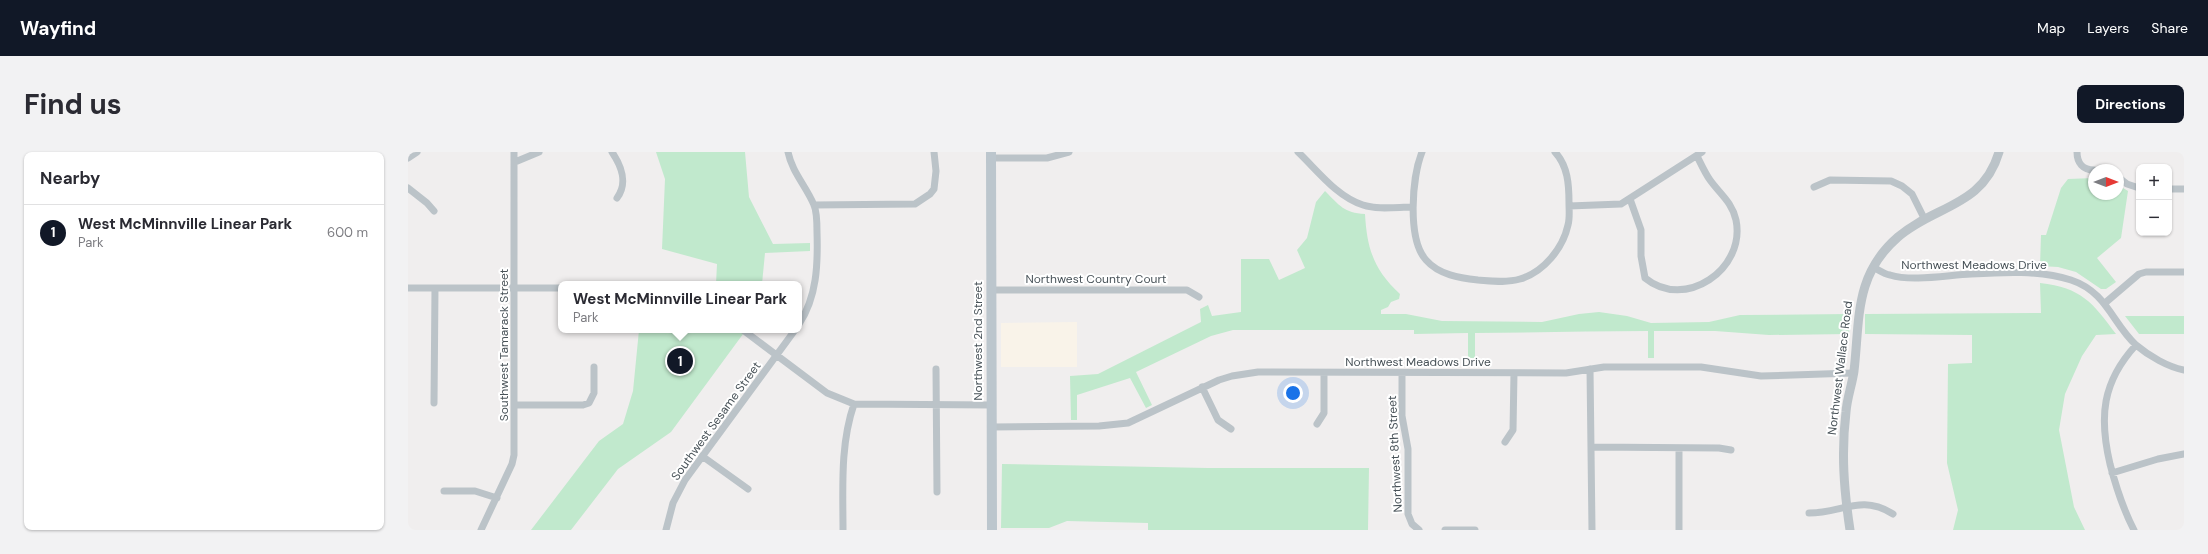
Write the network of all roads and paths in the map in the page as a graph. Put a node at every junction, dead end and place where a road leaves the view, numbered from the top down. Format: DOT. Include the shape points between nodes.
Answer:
graph roads {
  1 [pos="514,152"];
  2 [pos="539,152"];
  3 [pos="612,152"];
  4 [pos="788,152"];
  5 [pos="934,152"];
  6 [pos="1069,152"];
  7 [pos="1298,152"];
  8 [pos="1422,152"];
  9 [pos="1555,152"];
  10 [pos="1999,152"];
  11 [pos="2077,152"];
  12 [pos="1700,154"];
  13 [pos="991,155"];
  14 [pos="515,162"];
  15 [pos="2088,168"];
  16 [pos="2124,182"];
  17 [pos="1814,187"];
  18 [pos="2136,187"];
  19 [pos="408,188"];
  20 [pos="2172,189"];
  21 [pos="2184,189"];
  22 [pos="617,198"];
  23 [pos="1630,199"];
  24 [pos="814,205"];
  25 [pos="1569,206"];
  26 [pos="1413,207"];
  27 [pos="434,211"];
  28 [pos="1924,218"];
  29 [pos="1873,267"];
  30 [pos="2184,272"];
  31 [pos="408,288"];
  32 [pos="435,288"];
  33 [pos="515,288"];
  34 [pos="558,288"];
  35 [pos="991,290"];
  36 [pos="1199,297"];
  37 [pos="2105,303"];
  38 [pos="802,318"];
  39 [pos="747,333"];
  40 [pos="793,333"];
  41 [pos="2136,345"];
  42 [pos="777,356"];
  43 [pos="594,367"];
  44 [pos="936,369"];
  45 [pos="1590,369"];
  46 [pos="2184,370"];
  47 [pos="1324,373"];
  48 [pos="1514,373"];
  49 [pos="1853,373"];
  50 [pos="1402,374"];
  51 [pos="1202,387"];
  52 [pos="434,403"];
  53 [pos="854,404"];
  54 [pos="514,405"];
  55 [pos="936,405"];
  56 [pos="992,405"];
  57 [pos="1316,424"];
  58 [pos="992,427"];
  59 [pos="1231,429"];
  60 [pos="1505,442"];
  61 [pos="1591,446"];
  62 [pos="1679,448"];
  63 [pos="1730,450"];
  64 [pos="2184,454"];
  65 [pos="702,456"];
  66 [pos="2112,474"];
  67 [pos="748,489"];
  68 [pos="444,491"];
  69 [pos="937,492"];
  70 [pos="497,498"];
  71 [pos="1847,507"];
  72 [pos="1809,513"];
  73 [pos="1893,514"];
  74 [pos="481,530"];
  75 [pos="666,530"];
  76 [pos="843,530"];
  77 [pos="992,530"];
  78 [pos="1419,530"];
  79 [pos="1444,530"];
  80 [pos="1475,530"];
  81 [pos="1592,530"];
  82 [pos="1679,530"];
  83 [pos="1850,530"];
  84 [pos="2134,530"];
  1 -- 14 [label="street, Southwest Tamarack Street"];
  2 -- 14 [label="street"];
  3 -- 22 [label="street" via="624,184"];
  4 -- 24 [label="street" via="795,172"];
  5 -- 24 [label="street" via="934,189 915,204"];
  6 -- 13 [label="street" via="1047,158"];
  7 -- 26 [label="street" via="1340,193 1352,201 1376,207"];
  8 -- 26 [label="street"];
  9 -- 25 [label="street" via="1564,165 1569,181"];
  10 -- 28 [label="street, Northwest Wallace Road" via="1984,182 1969,196"];
  11 -- 15 [label="street" via="2078,162"];
  12 -- 23 [label="street"];
  12 -- 23 [label="street" via="1710,180 1725,196 1733,210 1737,232 1732,255 1721,272 1712,279 1694,288 1672,290 1652,285 1645,278 1641,256 1641,230"];
  13 -- 35 [label="main road, Northwest 2nd Street"];
  14 -- 33 [label="street, Southwest Tamarack Street"];
  16 -- 18 [label="street"];
  17 -- 28 [label="street" via="1830,180 1891,181 1912,194"];
  19 -- 27 [label="street"];
  20 -- 21 [label="street"];
  23 -- 25 [label="street" via="1614,206"];
  24 -- 38 [label="street" via="817,238 816,274 808,307"];
  25 -- 26 [label="street" via="1565,236 1551,259 1535,272 1520,279 1504,282 1453,277 1439,271 1417,248"];
  28 -- 29 [label="street, Northwest Wallace Road" via="1886,248"];
  29 -- 37 [label="street, Northwest Meadows Drive" via="1889,275 1901,277 1970,274 2055,275 2089,289"];
  29 -- 49 [label="street, Northwest Wallace Road" via="1862,293 1857,315"];
  30 -- 37 [label="street" via="2139,274"];
  31 -- 32 [label="street"];
  32 -- 33 [label="street"];
  32 -- 52 [label="street"];
  33 -- 34 [label="street"];
  33 -- 54 [label="street, Southwest Tamarack Street"];
  35 -- 36 [label="street, Northwest Country Court" via="1187,290"];
  35 -- 56 [label="main road, Northwest 2nd Street"];
  37 -- 41 [label="street, Northwest Meadows Drive"];
  39 -- 42 [label="street"];
  40 -- 42 [label="street, Southwest Sesame Street"];
  41 -- 46 [label="street, Northwest Meadows Drive" via="2158,360"];
  41 -- 66 [label="street" via="2118,368 2106,398 2103,432"];
  42 -- 53 [label="street" via="827,393"];
  42 -- 65 [label="street, Southwest Sesame Street"];
  43 -- 54 [label="street" via="594,393 589,403"];
  44 -- 55 [label="street"];
  45 -- 48 [label="street, Northwest Meadows Drive" via="1566,373"];
  45 -- 49 [label="street, Northwest Meadows Drive" via="1701,367 1761,376"];
  45 -- 61 [label="street"];
  47 -- 50 [label="street, Northwest Meadows Drive"];
  47 -- 51 [label="street, Northwest Meadows Drive" via="1246,373"];
  47 -- 57 [label="street" via="1324,413"];
  48 -- 50 [label="street, Northwest Meadows Drive"];
  48 -- 60 [label="street" via="1513,430"];
  49 -- 71 [label="street, Northwest Wallace Road" via="1842,450"];
  50 -- 78 [label="street, Northwest 8th Street" via="1402,416 1408,449 1408,514 1412,524"];
  51 -- 58 [label="street, Northwest Meadows Drive" via="1128,423 1099,426"];
  51 -- 59 [label="street" via="1218,420"];
  53 -- 55 [label="street"];
  53 -- 76 [label="street" via="845,438 843,460"];
  54 -- 70 [label="street, Southwest Tamarack Street" via="512,464"];
  55 -- 56 [label="street"];
  55 -- 69 [label="street"];
  56 -- 58 [label="main road, Northwest 2nd Street"];
  58 -- 77 [label="main road, Northwest 2nd Street"];
  61 -- 62 [label="street"];
  61 -- 81 [label="street"];
  62 -- 63 [label="street"];
  62 -- 82 [label="street"];
  64 -- 66 [label="street" via="2158,459"];
  65 -- 67 [label="street"];
  65 -- 75 [label="street, Southwest Sesame Street" via="678,492"];
  66 -- 84 [label="street"];
  68 -- 70 [label="street" via="475,491"];
  70 -- 74 [label="street, Southwest Tamarack Street"];
  71 -- 72 [label="street" via="1823,513"];
  71 -- 73 [label="street" via="1874,504"];
  71 -- 83 [label="street, Northwest Wallace Road"];
  79 -- 80 [label="street"];
}
